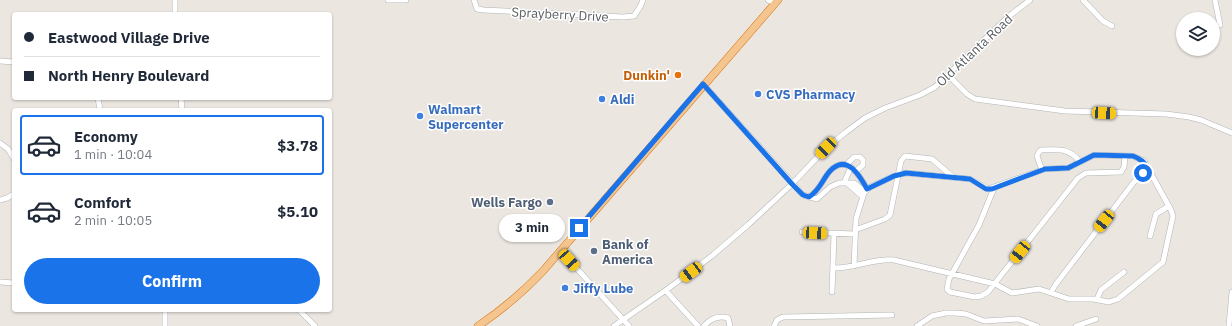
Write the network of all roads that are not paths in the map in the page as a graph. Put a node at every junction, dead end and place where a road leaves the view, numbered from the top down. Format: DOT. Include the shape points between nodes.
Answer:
graph roads {
  1 [pos="174,0"];
  2 [pos="388,0"];
  3 [pos="406,0"];
  4 [pos="474,0"];
  5 [pos="643,0"];
  6 [pos="1030,0"];
  7 [pos="1083,0"];
  8 [pos="1215,0"];
  9 [pos="774,1"];
  10 [pos="175,12"];
  11 [pos="1217,12"];
  12 [pos="1112,26"];
  13 [pos="0,61"];
  14 [pos="12,62"];
  15 [pos="949,76"];
  16 [pos="703,84"];
  17 [pos="1232,133"];
  18 [pos="0,143"];
  19 [pos="12,156"];
  20 [pos="1125,156"];
  21 [pos="1080,162"];
  22 [pos="846,165"];
  23 [pos="853,169"];
  24 [pos="1149,169"];
  25 [pos="1042,170"];
  26 [pos="899,174"];
  27 [pos="953,178"];
  28 [pos="845,183"];
  29 [pos="792,184"];
  30 [pos="994,188"];
  31 [pos="865,193"];
  32 [pos="12,195"];
  33 [pos="809,197"];
  34 [pos="0,200"];
  35 [pos="1169,206"];
  36 [pos="802,232"];
  37 [pos="855,232"];
  38 [pos="834,234"];
  39 [pos="1150,236"];
  40 [pos="560,250"];
  41 [pos="854,266"];
  42 [pos="833,268"];
  43 [pos="1124,272"];
  44 [pos="952,274"];
  45 [pos="0,282"];
  46 [pos="12,283"];
  47 [pos="995,284"];
  48 [pos="666,291"];
  49 [pos="832,292"];
  50 [pos="1052,292"];
  51 [pos="1232,292"];
  52 [pos="1097,300"];
  53 [pos="165,312"];
  54 [pos="301,312"];
  55 [pos="892,314"];
  56 [pos="1096,319"];
  57 [pos="624,320"];
  58 [pos="165,326"];
  59 [pos="315,326"];
  60 [pos="478,326"];
  61 [pos="614,326"];
  62 [pos="629,326"];
  63 [pos="698,326"];
  64 [pos="704,326"];
  65 [pos="730,326"];
  66 [pos="774,326"];
  67 [pos="917,326"];
  68 [pos="1037,326"];
  69 [pos="1076,326"];
  70 [pos="1230,326"];
  1 -- 10 [label="street"];
  2 -- 3 [label="street"];
  4 -- 5 [label="street, Sprayberry Drive" via="476,9 484,10 623,17 634,16"];
  6 -- 15 [label="street, Old Atlanta Road" via="994,30"];
  7 -- 12 [label="street" via="1103,21"];
  8 -- 11 [label="street"];
  9 -- 16 [label="highway"];
  13 -- 14 [label="street"];
  15 -- 17 [label="street" via="967,94 976,99 1065,111 1166,114 1201,120"];
  15 -- 29 [label="street, Old Atlanta Road" via="936,87 865,118 826,148"];
  16 -- 29 [label="street"];
  16 -- 40 [label="highway"];
  18 -- 19 [label="street"];
  20 -- 21 [label="street" via="1097,155"];
  20 -- 24 [label="street" via="1141,159"];
  20 -- 47 [label="street" via="1121,172 1088,172 1080,176"];
  21 -- 25 [label="street" via="1066,168"];
  21 -- 25 [label="street" via="1067,151 1041,150 1037,156"];
  22 -- 23 [label="street"];
  22 -- 23 [label="street" via="854,157 860,157 863,165"];
  22 -- 33 [label="street" via="831,171 820,188"];
  23 -- 28 [label="street"];
  23 -- 31 [label="street"];
  24 -- 35 [label="street"];
  24 -- 50 [label="street" via="1134,182"];
  25 -- 30 [label="street"];
  26 -- 27 [label="street"];
  26 -- 27 [label="street" via="902,158 908,156 932,159"];
  26 -- 31 [label="street"];
  26 -- 37 [label="street" via="890,215"];
  27 -- 30 [label="street" via="970,179 986,189"];
  28 -- 31 [label="street"];
  28 -- 33 [label="street" via="830,187 817,199"];
  29 -- 33 [label="street" via="803,195"];
  29 -- 48 [label="street, Old Atlanta Road" via="713,255"];
  30 -- 44 [label="street" via="979,225"];
  31 -- 37 [label="street" via="856,219"];
  32 -- 34 [label="street"];
  35 -- 39 [label="street" via="1156,214"];
  35 -- 52 [label="street" via="1173,216 1163,262 1118,300"];
  36 -- 38 [label="street"];
  37 -- 38 [label="street"];
  37 -- 41 [label="street"];
  38 -- 42 [label="street"];
  40 -- 57 [label="street"];
  40 -- 60 [label="highway" via="530,284"];
  41 -- 42 [label="street"];
  41 -- 44 [label="street" via="890,259"];
  42 -- 49 [label="street"];
  43 -- 52 [label="street" via="1101,290"];
  44 -- 47 [label="street"];
  44 -- 47 [label="street" via="947,287 950,292 978,297 986,294"];
  45 -- 46 [label="street"];
  47 -- 50 [label="street" via="1012,293 1039,289"];
  48 -- 57 [label="street, Old Atlanta Road"];
  48 -- 63 [label="street"];
  50 -- 52 [label="street" via="1065,298"];
  51 -- 70 [label="street"];
  53 -- 58 [label="street"];
  54 -- 59 [label="street"];
  55 -- 66 [label="street" via="783,317 777,320"];
  56 -- 69 [label="street"];
  57 -- 61 [label="street, Old Atlanta Road"];
  57 -- 62 [label="street"];
  64 -- 65 [label="street" via="714,318 720,317 728,318"];
  67 -- 68 [label="street" via="932,316 950,313 962,313 984,321 1018,319"];
}
